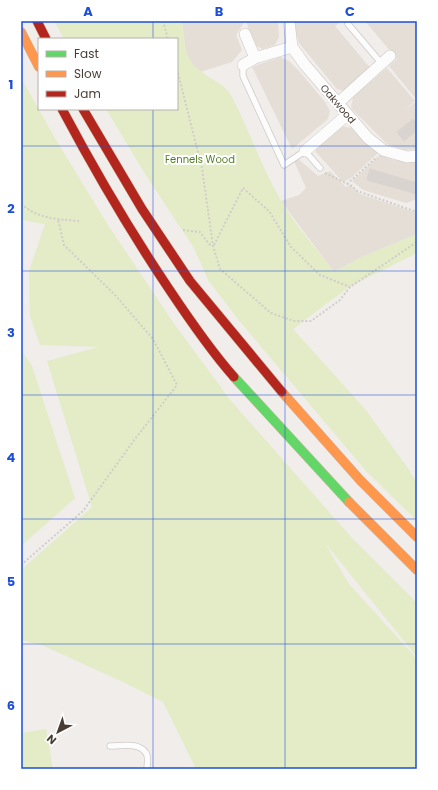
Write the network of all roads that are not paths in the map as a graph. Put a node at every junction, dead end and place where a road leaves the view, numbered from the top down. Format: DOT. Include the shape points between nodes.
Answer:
graph roads {
  1 [pos="36,21"];
  2 [pos="289,21"];
  3 [pos="348,24"];
  4 [pos="21,32"];
  5 [pos="245,34"];
  6 [pos="45,38"];
  7 [pos="292,46"];
  8 [pos="390,56"];
  9 [pos="255,58"];
  10 [pos="382,64"];
  11 [pos="38,65"];
  12 [pos="243,65"];
  13 [pos="338,103"];
  14 [pos="63,110"];
  15 [pos="84,110"];
  16 [pos="347,115"];
  17 [pos="305,151"];
  18 [pos="417,156"];
  19 [pos="320,168"];
  20 [pos="417,536"];
  21 [pos="417,570"];
  22 [pos="110,746"];
  23 [pos="147,769"];
  1 -- 6 [label="highway"];
  2 -- 7 [label="street, Oakwood"];
  3 -- 10 [label="lane"];
  4 -- 11 [label="highway"];
  5 -- 9 [label="street"];
  7 -- 9 [label="street"];
  7 -- 13 [label="street, Oakwood"];
  8 -- 10 [label="street"];
  9 -- 12 [label="street"];
  10 -- 13 [label="street"];
  12 -- 17 [label="lane" via="243,76 284,165"];
  13 -- 16 [label="street, Oakwood"];
  14 -- 21 [label="highway" via="146,254 221,361 283,433 376,531"];
  15 -- 20 [label="highway" via="139,206 180,267 217,315 314,431 380,503"];
  16 -- 17 [label="street"];
  16 -- 18 [label="street, Oakwood" via="383,150 407,157"];
  17 -- 19 [label="lane"];
  22 -- 23 [label="lane" via="134,746 144,751 148,758"];
}
